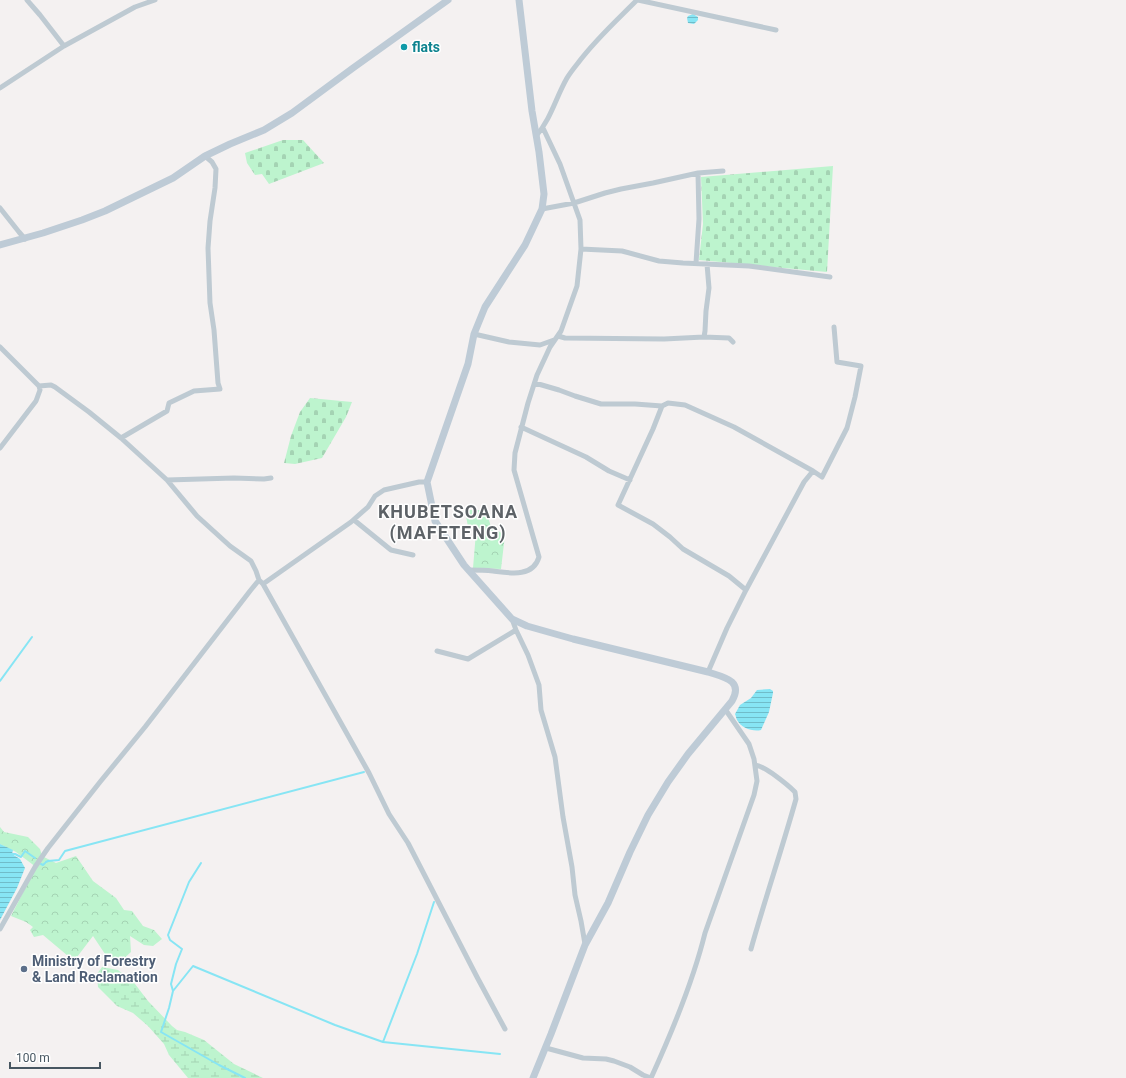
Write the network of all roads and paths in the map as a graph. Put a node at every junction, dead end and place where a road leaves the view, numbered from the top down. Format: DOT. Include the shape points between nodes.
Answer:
graph roads {
  1 [pos="27,0"];
  2 [pos="155,0"];
  3 [pos="448,0"];
  4 [pos="519,0"];
  5 [pos="638,0"];
  6 [pos="776,30"];
  7 [pos="64,46"];
  8 [pos="0,88"];
  9 [pos="543,128"];
  10 [pos="536,136"];
  11 [pos="205,156"];
  12 [pos="723,171"];
  13 [pos="698,173"];
  14 [pos="574,203"];
  15 [pos="0,208"];
  16 [pos="542,209"];
  17 [pos="25,239"];
  18 [pos="0,245"];
  19 [pos="581,249"];
  20 [pos="696,263"];
  21 [pos="707,264"];
  22 [pos="830,277"];
  23 [pos="834,327"];
  24 [pos="474,334"];
  25 [pos="704,337"];
  26 [pos="556,338"];
  27 [pos="732,342"];
  28 [pos="0,347"];
  29 [pos="535,383"];
  30 [pos="40,386"];
  31 [pos="662,406"];
  32 [pos="521,427"];
  33 [pos="121,438"];
  34 [pos="0,448"];
  35 [pos="813,471"];
  36 [pos="271,478"];
  37 [pos="167,480"];
  38 [pos="630,480"];
  39 [pos="427,482"];
  40 [pos="354,520"];
  41 [pos="413,555"];
  42 [pos="468,570"];
  43 [pos="261,582"];
  44 [pos="746,590"];
  45 [pos="512,619"];
  46 [pos="516,630"];
  47 [pos="437,651"];
  48 [pos="708,672"];
  49 [pos="724,709"];
  50 [pos="755,765"];
  51 [pos="0,929"];
  52 [pos="585,945"];
  53 [pos="751,949"];
  54 [pos="505,1029"];
  55 [pos="546,1048"];
  56 [pos="533,1078"];
  57 [pos="651,1078"];
  1 -- 7 [label="street"];
  2 -- 7 [label="street" via="135,7"];
  3 -- 11 [label="street" via="292,113 264,130"];
  4 -- 10 [label="street"];
  5 -- 6 [label="street"];
  5 -- 9 [label="street" via="583,56 571,72"];
  7 -- 8 [label="street"];
  9 -- 10 [label="street"];
  9 -- 14 [label="street"];
  10 -- 16 [label="street" via="544,194"];
  11 -- 17 [label="street" via="173,178 105,211"];
  11 -- 33 [label="street" via="216,169 208,248 210,303 220,389 194,391 169,403 166,411"];
  12 -- 13 [label="street"];
  13 -- 14 [label="street" via="621,189"];
  13 -- 20 [label="street" via="699,219"];
  14 -- 16 [label="street"];
  14 -- 19 [label="street" via="580,220"];
  15 -- 17 [label="street"];
  16 -- 24 [label="street" via="525,246 485,307"];
  17 -- 18 [label="street"];
  19 -- 20 [label="street" via="622,251 659,261"];
  19 -- 26 [label="street" via="577,286 561,331"];
  20 -- 21 [label="street"];
  21 -- 22 [label="street" via="749,266"];
  21 -- 25 [label="street" via="709,288"];
  23 -- 35 [label="street" via="837,362 861,366 847,428 822,477"];
  24 -- 26 [label="street" via="509,342 540,344"];
  24 -- 39 [label="street" via="468,364"];
  25 -- 26 [label="street"];
  25 -- 27 [label="street" via="729,338"];
  26 -- 29 [label="street" via="550,346"];
  28 -- 30 [label="street"];
  29 -- 31 [label="street" via="601,404"];
  29 -- 32 [label="street"];
  30 -- 33 [label="street" via="55,387"];
  30 -- 34 [label="street" via="36,402"];
  31 -- 35 [label="street" via="668,403 685,405 734,427"];
  31 -- 38 [label="street"];
  32 -- 38 [label="street"];
  32 -- 42 [label="street" via="514,470 538,550 538,562 532,569 523,573"];
  33 -- 37 [label="street"];
  35 -- 44 [label="street" via="804,482"];
  36 -- 37 [label="street"];
  37 -- 43 [label="street" via="197,516 251,561"];
  38 -- 44 [label="street" via="618,505 653,524 683,549 729,576"];
  39 -- 40 [label="street" via="384,490 374,496 368,507"];
  39 -- 42 [label="street" via="435,521"];
  40 -- 41 [label="street" via="391,550"];
  40 -- 43 [label="street"];
  42 -- 45 [label="street"];
  43 -- 51 [label="street" via="245,596 48,848"];
  43 -- 54 [label="street" via="369,773 389,814 408,843"];
  44 -- 48 [label="street"];
  45 -- 46 [label="street"];
  45 -- 48 [label="street" via="573,639"];
  46 -- 47 [label="street" via="468,659"];
  46 -- 52 [label="street" via="539,685 541,710 555,757"];
  48 -- 49 [label="street" via="728,678 736,688 736,694"];
  49 -- 50 [label="street" via="749,744"];
  49 -- 52 [label="street" via="688,754 648,815 608,903"];
  50 -- 53 [label="street" via="781,779 795,792 796,798"];
  50 -- 57 [label="street" via="757,781 754,795 679,1014"];
  52 -- 55 [label="street"];
  55 -- 56 [label="street"];
  55 -- 57 [label="street" via="583,1058 614,1061"];
}
